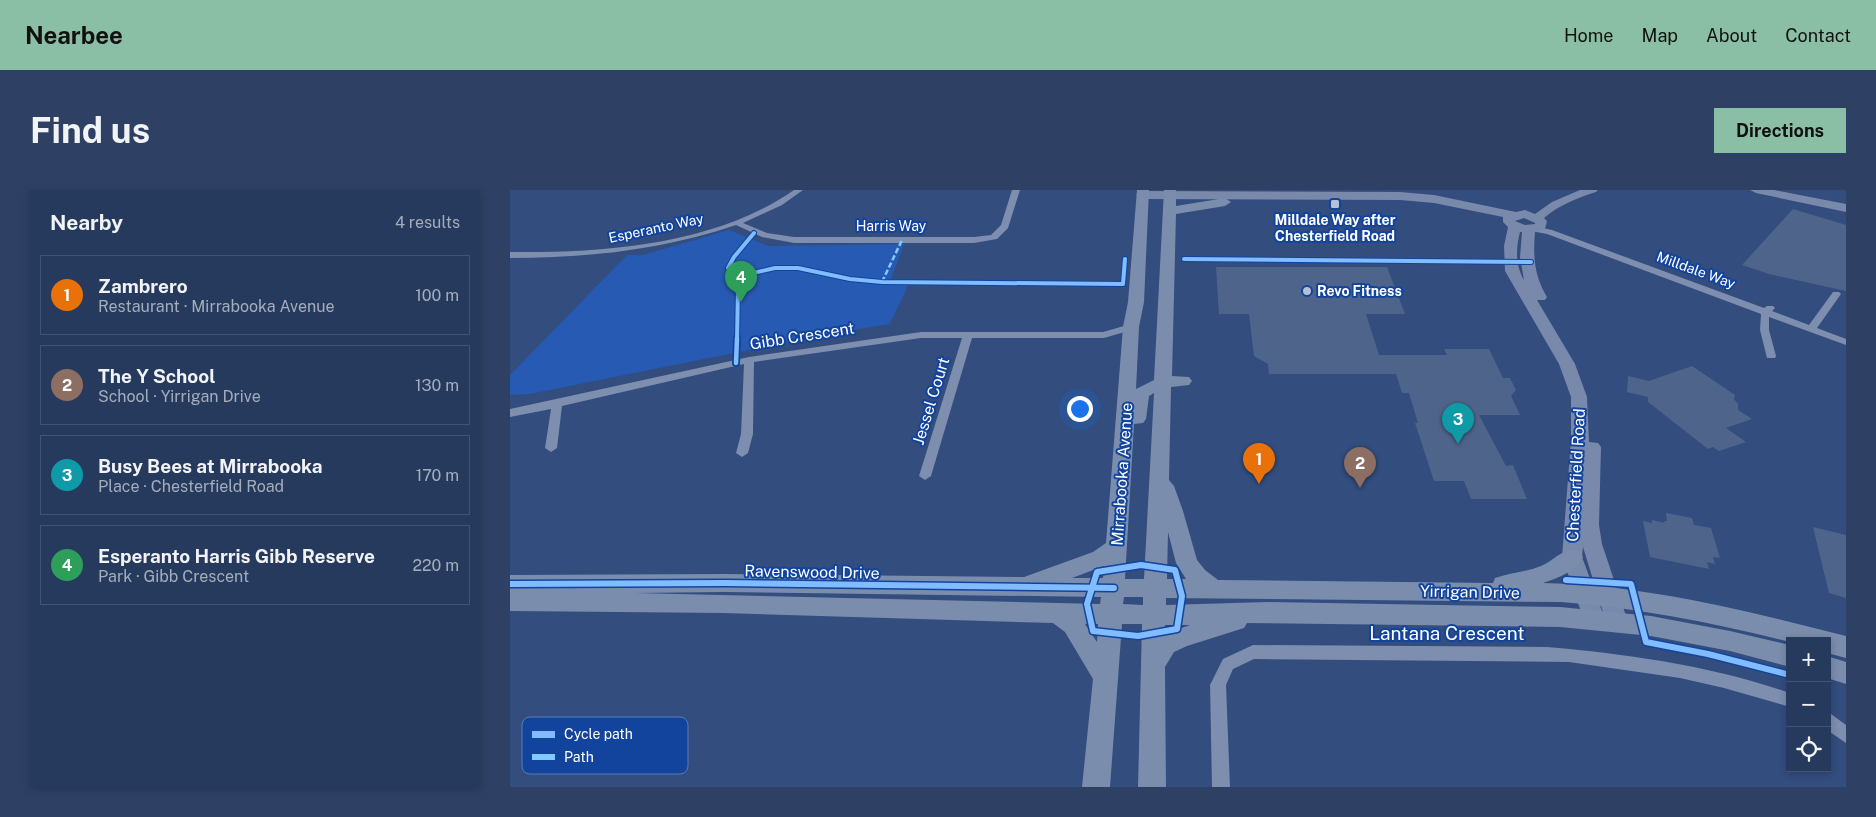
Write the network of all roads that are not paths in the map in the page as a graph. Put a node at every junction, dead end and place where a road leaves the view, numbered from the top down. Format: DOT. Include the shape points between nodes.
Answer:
graph roads {
  1 [pos="800,190"];
  2 [pos="1016,190"];
  3 [pos="1592,190"];
  4 [pos="1756,190"];
  5 [pos="1781,190"];
  6 [pos="1572,191"];
  7 [pos="1187,193"];
  8 [pos="1264,193"];
  9 [pos="1413,194"];
  10 [pos="1142,196"];
  11 [pos="1171,200"];
  12 [pos="1224,202"];
  13 [pos="1846,203"];
  14 [pos="1846,208"];
  15 [pos="738,222"];
  16 [pos="1525,222"];
  17 [pos="510,255"];
  18 [pos="1836,294"];
  19 [pos="1136,302"];
  20 [pos="1767,310"];
  21 [pos="1164,314"];
  22 [pos="1131,327"];
  23 [pos="1813,327"];
  24 [pos="968,335"];
  25 [pos="1104,335"];
  26 [pos="1846,336"];
  27 [pos="1846,342"];
  28 [pos="1130,347"];
  29 [pos="1771,356"];
  30 [pos="749,360"];
  31 [pos="1183,381"];
  32 [pos="1162,383"];
  33 [pos="558,404"];
  34 [pos="510,413"];
  35 [pos="551,448"];
  36 [pos="1124,453"];
  37 [pos="742,454"];
  38 [pos="1160,472"];
  39 [pos="925,476"];
  40 [pos="1116,547"];
  41 [pos="1572,557"];
  42 [pos="510,584"];
  43 [pos="1022,587"];
  44 [pos="1114,588"];
  45 [pos="1156,588"];
  46 [pos="1215,589"];
  47 [pos="1470,592"];
  48 [pos="1585,594"];
  49 [pos="1608,597"];
  50 [pos="510,601"];
  51 [pos="1056,612"];
  52 [pos="1267,612"];
  53 [pos="1111,614"];
  54 [pos="1154,615"];
  55 [pos="1605,621"];
  56 [pos="1806,637"];
  57 [pos="1831,643"];
  58 [pos="1846,647"];
  59 [pos="1786,655"];
  60 [pos="1153,664"];
  61 [pos="1831,668"];
  62 [pos="1846,673"];
  63 [pos="1105,676"];
  64 [pos="1786,699"];
  65 [pos="1831,722"];
  66 [pos="1846,735"];
  67 [pos="1096,787"];
  68 [pos="1152,787"];
  69 [pos="1221,787"];
  1 -- 15 [label="street, Esperanto Way"];
  2 -- 15 [label="street, Harris Way" via="1005,226 994,236 974,240 794,240 754,233"];
  3 -- 6 [label="street"];
  4 -- 14 [label="street"];
  5 -- 13 [label="street"];
  6 -- 16 [label="street"];
  7 -- 8 [label="street, Milldale Way"];
  7 -- 11 [label="street, Milldale Way"];
  8 -- 9 [label="street, Milldale Way"];
  9 -- 16 [label="street, Milldale Way"];
  10 -- 11 [label="street, Milldale Way"];
  10 -- 19 [label="main road, Mirrabooka Avenue"];
  11 -- 12 [label="main road"];
  11 -- 21 [label="main road"];
  12 -- 16 [label="street, Milldale Way" via="1392,202 1431,205"];
  15 -- 17 [label="street, Esperanto Way" via="683,239 638,248 594,254"];
  16 -- 20 [label="street, Milldale Way"];
  16 -- 41 [label="street, Chesterfield Road" via="1510,246 1512,271 1567,364 1579,397 1580,440"];
  16 -- 49 [label="street, Chesterfield Road" via="1525,262 1533,286 1574,354 1591,398 1589,525"];
  18 -- 23 [label="street"];
  19 -- 21 [label="main road" via="1148,310"];
  19 -- 22 [label="main road, Mirrabooka Avenue"];
  20 -- 23 [label="street, Milldale Way"];
  20 -- 29 [label="street" via="1763,318"];
  21 -- 32 [label="main road"];
  22 -- 25 [label="street, Gibb Crescent"];
  22 -- 28 [label="main road, Mirrabooka Avenue"];
  23 -- 26 [label="street, Milldale Way"];
  23 -- 27 [label="street, Milldale Way"];
  24 -- 25 [label="street, Gibb Crescent"];
  24 -- 30 [label="street, Gibb Crescent" via="921,335"];
  24 -- 39 [label="street, Jessel Court"];
  25 -- 28 [label="street, Gibb Crescent"];
  28 -- 36 [label="main road, Mirrabooka Avenue"];
  30 -- 33 [label="street, Gibb Crescent"];
  30 -- 37 [label="street" via="747,434"];
  31 -- 32 [label="main road"];
  32 -- 36 [label="main road" via="1154,384 1140,394 1137,427"];
  32 -- 38 [label="main road"];
  33 -- 34 [label="street, Gibb Crescent"];
  33 -- 35 [label="street"];
  36 -- 40 [label="main road, Mirrabooka Avenue"];
  38 -- 45 [label="main road"];
  38 -- 46 [label="main road" via="1178,526 1184,559 1194,576"];
  40 -- 43 [label="main road" via="1101,558"];
  40 -- 44 [label="main road, Mirrabooka Avenue"];
  41 -- 47 [label="main road" via="1544,575"];
  41 -- 48 [label="street, Chesterfield Road"];
  42 -- 43 [label="main road, Ravenswood Drive"];
  43 -- 44 [label="main road, Ravenswood Drive"];
  44 -- 45 [label="main road, Yirrigan Drive"];
  44 -- 53 [label="main road, Mirrabooka Avenue"];
  45 -- 46 [label="main road, Yirrigan Drive"];
  45 -- 54 [label="main road"];
  46 -- 47 [label="main road, Yirrigan Drive"];
  47 -- 48 [label="main road, Yirrigan Drive"];
  48 -- 49 [label="main road, Yirrigan Drive"];
  48 -- 55 [label="street, Chesterfield Road"];
  49 -- 55 [label="street, Chesterfield Road"];
  49 -- 56 [label="main road, Yirrigan Drive" via="1713,614"];
  50 -- 51 [label="main road, Ravenswood Drive"];
  51 -- 53 [label="main road, Ravenswood Drive"];
  51 -- 63 [label="main road" via="1073,625"];
  52 -- 54 [label="main road, Yirrigan Drive"];
  52 -- 55 [label="main road, Yirrigan Drive"];
  52 -- 60 [label="main road" via="1181,638 1166,646"];
  53 -- 54 [label="main road, Yirrigan Drive"];
  53 -- 63 [label="main road, Mirrabooka Avenue"];
  54 -- 60 [label="main road"];
  55 -- 59 [label="main road, Yirrigan Drive" via="1651,626"];
  57 -- 58 [label="main road"];
  60 -- 68 [label="main road"];
  61 -- 62 [label="main road"];
  63 -- 67 [label="main road, Mirrabooka Avenue"];
  64 -- 69 [label="street, Lantana Crescent" via="1696,675 1588,657 1253,652 1228,664 1218,685"];
  65 -- 66 [label="street"];
}
